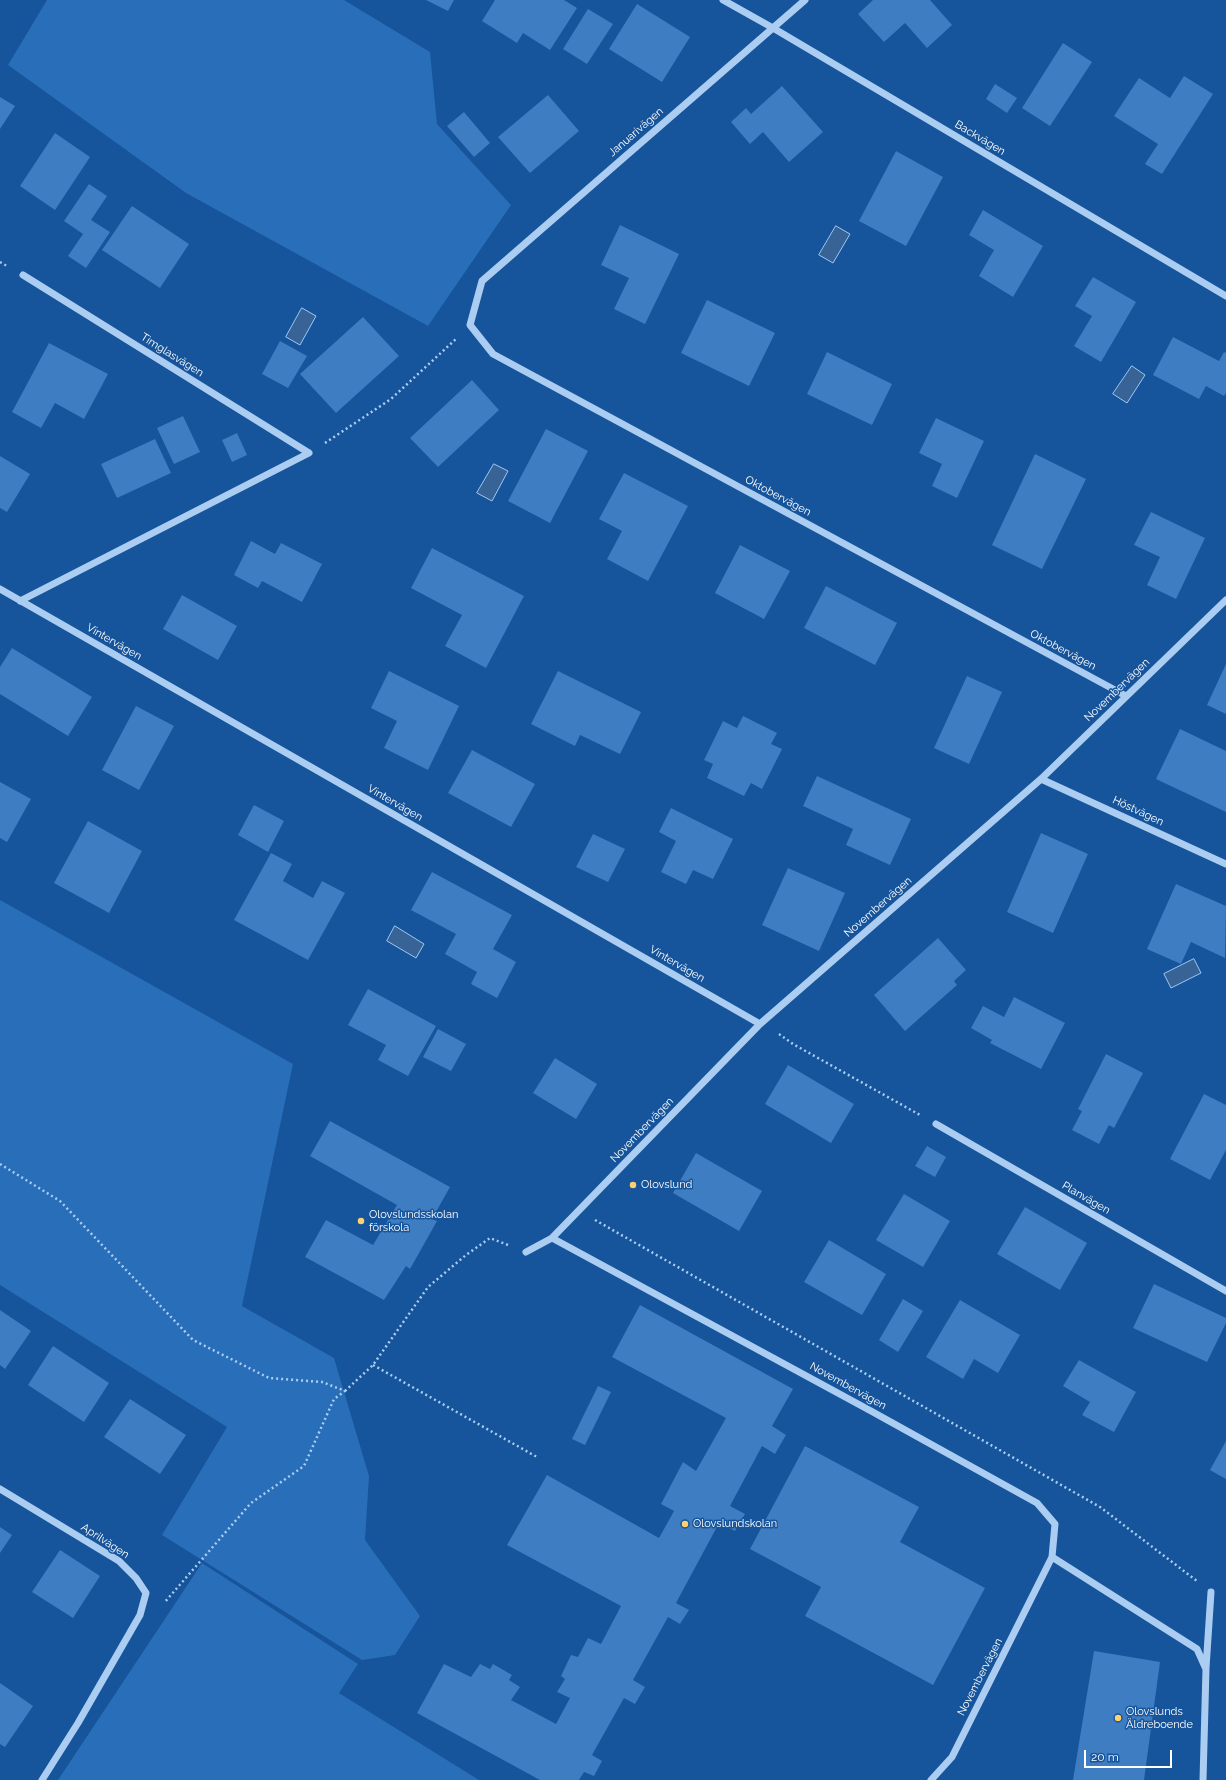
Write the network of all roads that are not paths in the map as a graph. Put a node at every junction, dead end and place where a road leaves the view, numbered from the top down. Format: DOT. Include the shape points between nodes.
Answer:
graph roads {
  1 [pos="723,0"];
  2 [pos="804,0"];
  3 [pos="773,28"];
  4 [pos="23,275"];
  5 [pos="1226,296"];
  6 [pos="470,325"];
  7 [pos="0,589"];
  8 [pos="1226,600"];
  9 [pos="20,601"];
  10 [pos="1126,696"];
  11 [pos="1041,779"];
  12 [pos="1226,864"];
  13 [pos="760,1024"];
  14 [pos="936,1124"];
  15 [pos="552,1238"];
  16 [pos="526,1252"];
  17 [pos="1226,1291"];
  18 [pos="0,1490"];
  19 [pos="1052,1557"];
  20 [pos="1211,1592"];
  21 [pos="1206,1669"];
  22 [pos="42,1780"];
  23 [pos="931,1780"];
  24 [pos="1203,1780"];
  1 -- 3 [label="street, Backvägen"];
  2 -- 3 [label="street, Januarivägen"];
  3 -- 5 [label="street, Backvägen"];
  3 -- 6 [label="street, Januarivägen" via="482,281"];
  4 -- 9 [label="street, Timglasvägen" via="309,453"];
  6 -- 10 [label="street, Oktobervägen" via="493,354"];
  7 -- 9 [label="street, Vintervägen"];
  8 -- 10 [label="street, Novembervägen"];
  9 -- 13 [label="street, Vintervägen"];
  10 -- 11 [label="street, Novembervägen"];
  11 -- 12 [label="street, Höstvägen"];
  11 -- 13 [label="street, Novembervägen"];
  13 -- 15 [label="street, Novembervägen"];
  14 -- 17 [label="street, Planvägen"];
  15 -- 16 [label="street, Novembervägen"];
  15 -- 19 [label="street, Novembervägen" via="1037,1503 1056,1524"];
  18 -- 22 [label="street, Aprilvägen" via="119,1561 136,1578 146,1594 140,1615"];
  19 -- 21 [label="street" via="1197,1649"];
  19 -- 23 [label="street, Novembervägen" via="952,1757"];
  20 -- 21 [label="street"];
  21 -- 24 [label="street"];
}
